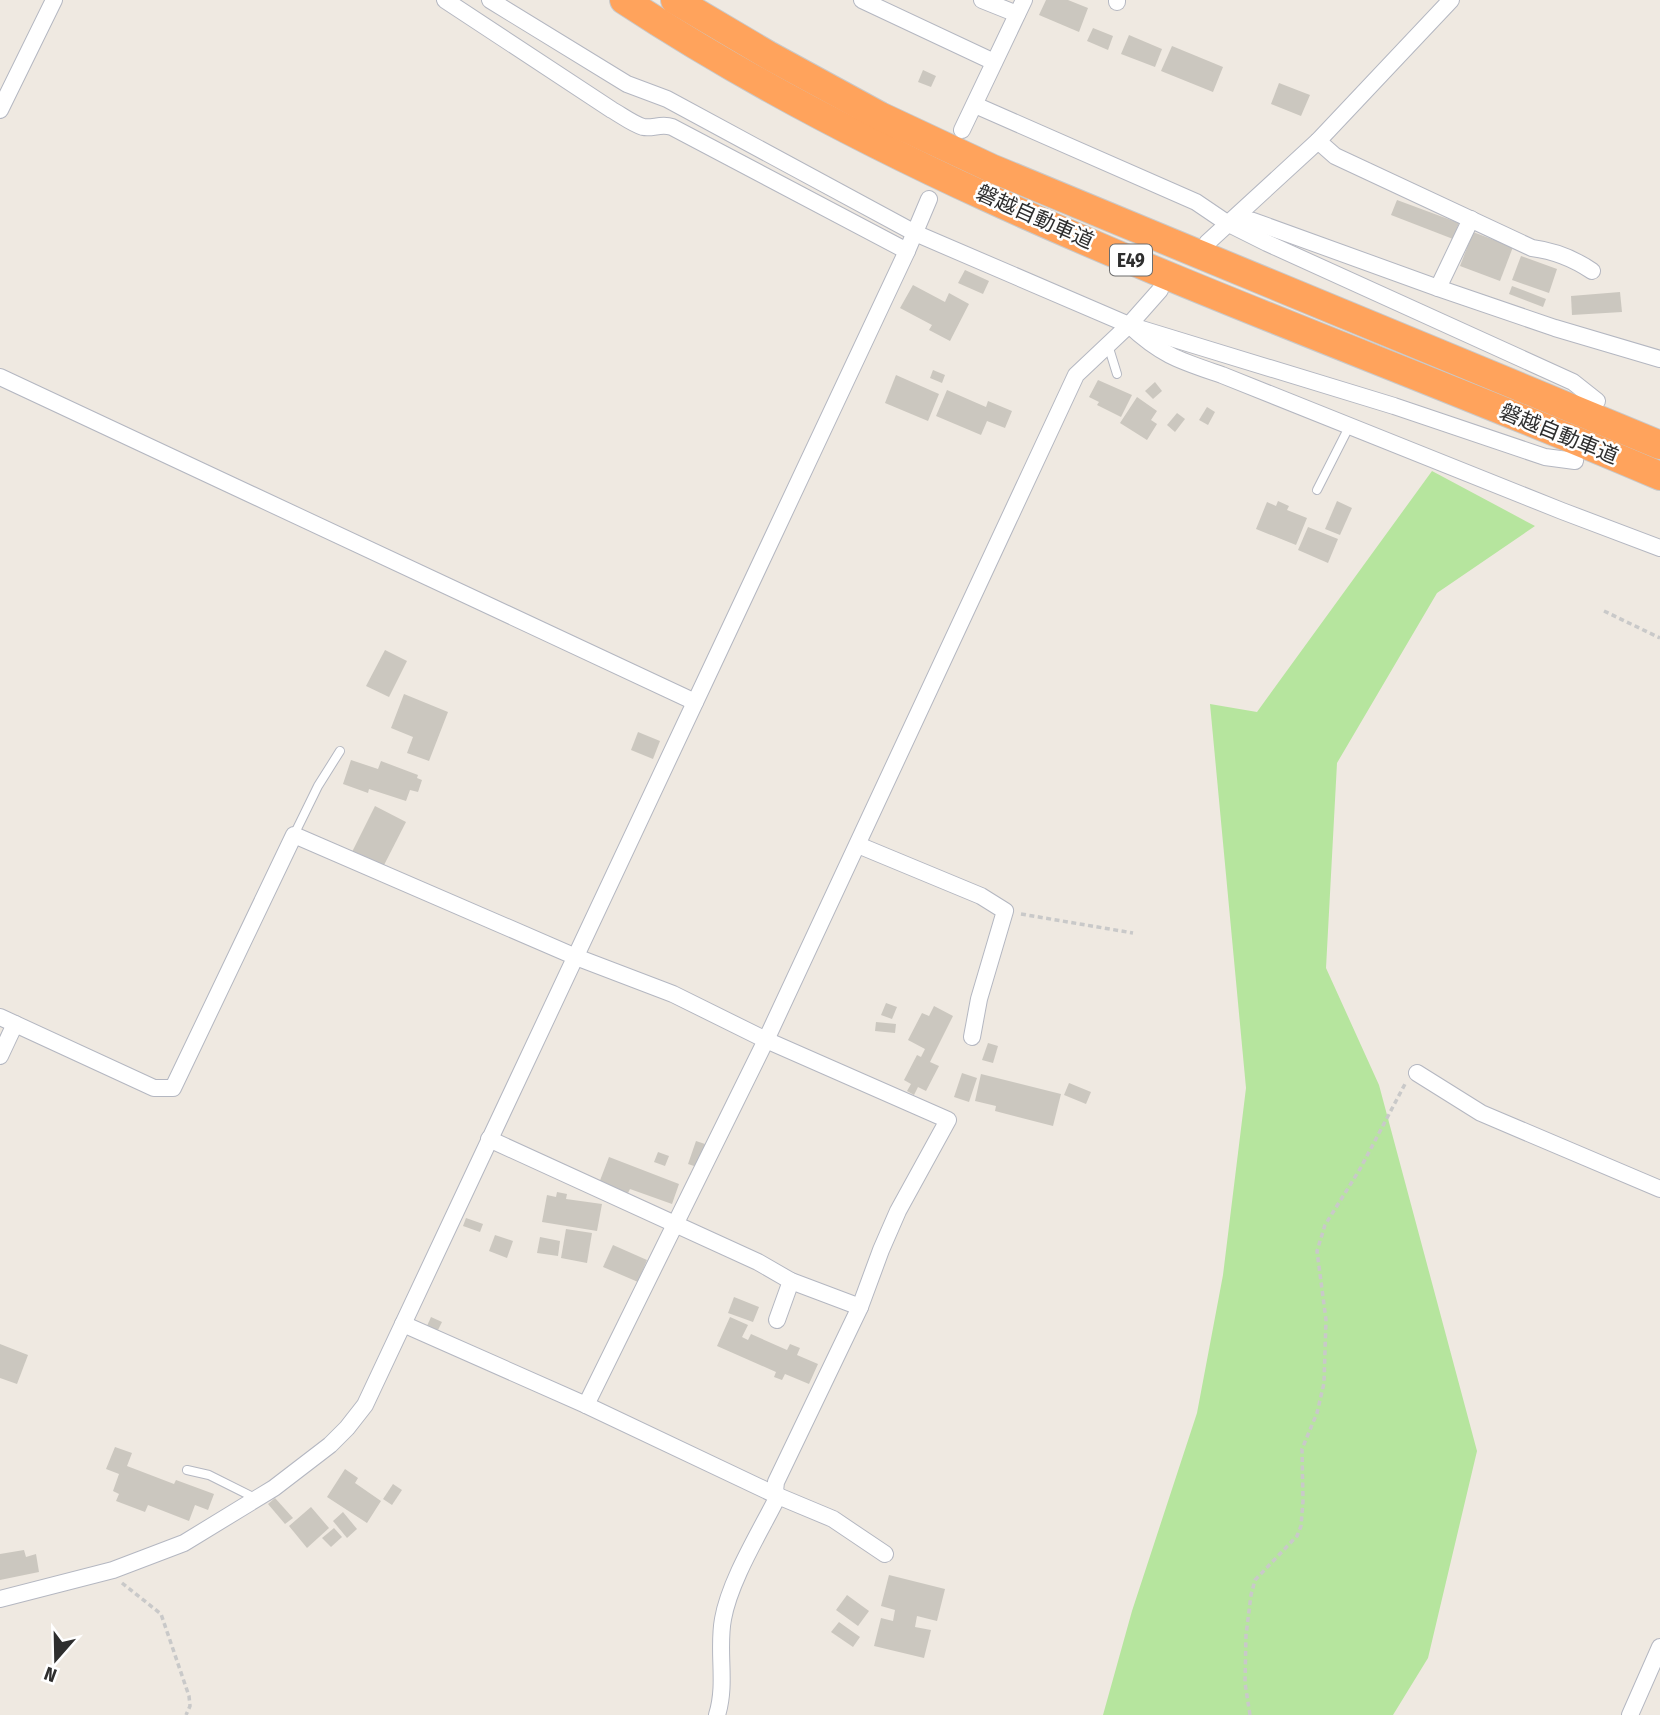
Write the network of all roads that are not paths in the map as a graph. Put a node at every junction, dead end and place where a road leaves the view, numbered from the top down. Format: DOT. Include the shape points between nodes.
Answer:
graph roads {
  1 [pos="54,0"];
  2 [pos="445,0"];
  3 [pos="490,0"];
  4 [pos="624,0"];
  5 [pos="675,0"];
  6 [pos="862,0"];
  7 [pos="982,0"];
  8 [pos="1451,0"];
  9 [pos="1021,7"];
  10 [pos="994,62"];
  11 [pos="975,105"];
  12 [pos="0,110"];
  13 [pos="962,130"];
  14 [pos="1318,141"];
  15 [pos="929,199"];
  16 [pos="1471,219"];
  17 [pos="1227,223"];
  18 [pos="915,233"];
  19 [pos="1207,243"];
  20 [pos="907,251"];
  21 [pos="1592,271"];
  22 [pos="1438,288"];
  23 [pos="1160,290"];
  24 [pos="1129,325"];
  25 [pos="1108,345"];
  26 [pos="1660,359"];
  27 [pos="1117,374"];
  28 [pos="0,377"];
  29 [pos="1597,401"];
  30 [pos="1349,426"];
  31 [pos="1660,445"];
  32 [pos="1575,461"];
  33 [pos="1660,476"];
  34 [pos="1317,491"];
  35 [pos="1660,548"];
  36 [pos="695,702"];
  37 [pos="340,751"];
  38 [pos="294,835"];
  39 [pos="858,845"];
  40 [pos="576,957"];
  41 [pos="0,1017"];
  42 [pos="15,1024"];
  43 [pos="972,1037"];
  44 [pos="766,1040"];
  45 [pos="0,1056"];
  46 [pos="1417,1073"];
  47 [pos="489,1139"];
  48 [pos="1660,1189"];
  49 [pos="676,1224"];
  50 [pos="791,1281"];
  51 [pos="860,1307"];
  52 [pos="777,1320"];
  53 [pos="403,1324"];
  54 [pos="586,1405"];
  55 [pos="187,1470"];
  56 [pos="778,1496"];
  57 [pos="257,1499"];
  58 [pos="886,1554"];
  59 [pos="0,1599"];
  60 [pos="1660,1647"];
  61 [pos="717,1715"];
  62 [pos="1630,1715"];
  1 -- 12 [label="street"];
  2 -- 20 [label="street" via="637,124 672,127"];
  3 -- 18 [label="street" via="627,84 667,99"];
  4 -- 33 [label="highway, 磐越自動車道 / E49" via="766,86 977,192"];
  5 -- 31 [label="highway, 磐越自動車道 / E49" via="880,116 991,168"];
  6 -- 10 [label="street"];
  7 -- 9 [label="street"];
  8 -- 14 [label="street"];
  9 -- 10 [label="street"];
  10 -- 11 [label="street"];
  11 -- 13 [label="street"];
  11 -- 17 [label="street" via="1196,202"];
  14 -- 16 [label="street" via="1335,156"];
  14 -- 17 [label="street"];
  15 -- 18 [label="street"];
  16 -- 21 [label="street" via="1532,248 1576,260"];
  16 -- 22 [label="street"];
  17 -- 19 [label="street"];
  17 -- 22 [label="street" via="1253,221"];
  17 -- 29 [label="street" via="1573,382"];
  18 -- 20 [label="street"];
  18 -- 24 [label="street"];
  20 -- 36 [label="street"];
  22 -- 26 [label="street"];
  23 -- 24 [label="street"];
  24 -- 25 [label="street"];
  24 -- 30 [label="street" via="1172,358"];
  24 -- 32 [label="street" via="1545,457"];
  25 -- 27 [label="lane"];
  25 -- 39 [label="street" via="1076,375"];
  28 -- 36 [label="street"];
  30 -- 34 [label="lane"];
  30 -- 35 [label="street"];
  36 -- 40 [label="street"];
  37 -- 38 [label="lane"];
  38 -- 40 [label="street"];
  38 -- 42 [label="street" via="173,1088 154,1088"];
  39 -- 43 [label="street" via="981,896 1005,911"];
  39 -- 44 [label="street"];
  40 -- 44 [label="street" via="673,994"];
  40 -- 47 [label="street"];
  41 -- 42 [label="street"];
  42 -- 45 [label="street"];
  44 -- 49 [label="street"];
  44 -- 51 [label="street" via="948,1120 898,1211"];
  46 -- 48 [label="street" via="1481,1113"];
  47 -- 49 [label="street"];
  47 -- 53 [label="street"];
  49 -- 50 [label="street"];
  49 -- 54 [label="street"];
  50 -- 51 [label="street"];
  50 -- 52 [label="street"];
  51 -- 56 [label="street" via="776,1482"];
  53 -- 54 [label="street"];
  53 -- 57 [label="street" via="365,1405 347,1428"];
  54 -- 56 [label="street"];
  55 -- 57 [label="lane" via="209,1475"];
  56 -- 58 [label="street" via="833,1519"];
  56 -- 61 [label="street" via="729,1597 723,1620 723,1680"];
  57 -- 59 [label="street" via="184,1543 113,1570"];
  60 -- 62 [label="street"];
}
